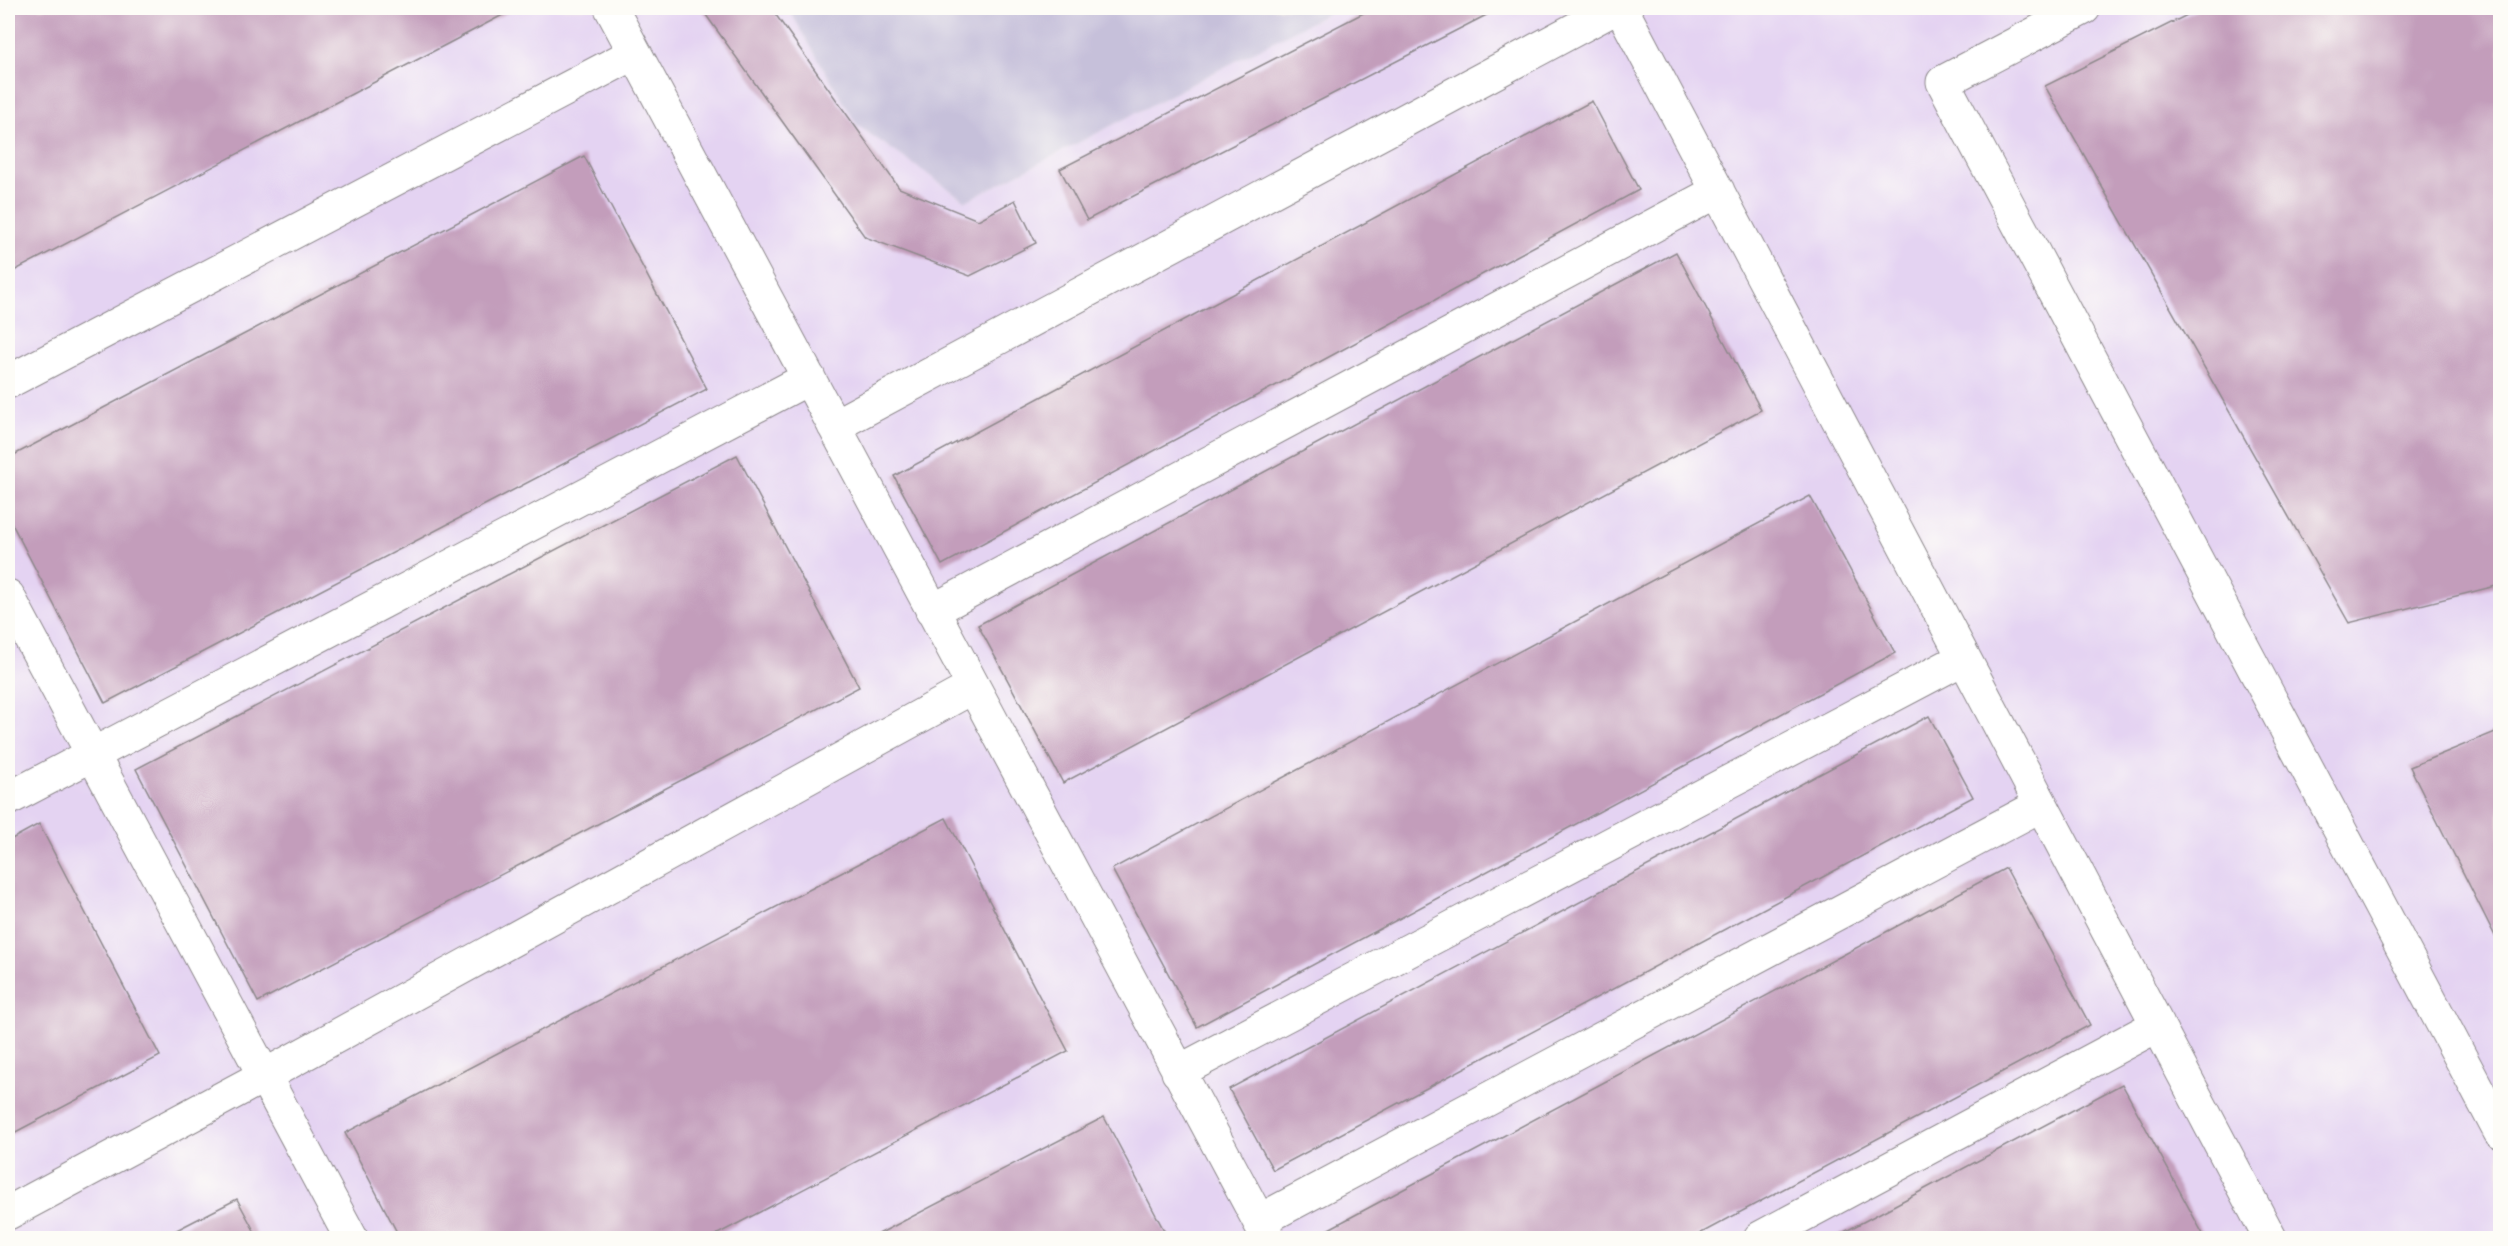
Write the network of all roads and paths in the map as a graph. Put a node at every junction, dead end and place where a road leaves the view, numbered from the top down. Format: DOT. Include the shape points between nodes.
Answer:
graph roads {
  1 [pos="611,8"];
  2 [pos="1615,8"];
  3 [pos="1621,8"];
  4 [pos="2084,8"];
  5 [pos="635,53"];
  6 [pos="1718,191"];
  7 [pos="809,378"];
  8 [pos="8,382"];
  9 [pos="834,426"];
  10 [pos="8,596"];
  11 [pos="932,611"];
  12 [pos="1964,658"];
  13 [pos="974,687"];
  14 [pos="92,755"];
  15 [pos="8,800"];
  16 [pos="2042,805"];
  17 [pos="2158,1025"];
  18 [pos="1178,1072"];
  19 [pos="264,1076"];
  20 [pos="2500,1132"];
  21 [pos="8,1213"];
  22 [pos="1263,1230"];
  23 [pos="351,1239"];
  24 [pos="1760,1239"];
  25 [pos="2270,1239"];
  1 -- 5 [label="street"];
  2 -- 9 [label="street"];
  3 -- 6 [label="street"];
  4 -- 20 [label="street" via="1943,82"];
  5 -- 7 [label="street"];
  5 -- 8 [label="street"];
  6 -- 11 [label="street"];
  6 -- 12 [label="street"];
  7 -- 9 [label="street"];
  7 -- 14 [label="street"];
  9 -- 11 [label="street"];
  10 -- 14 [label="street"];
  11 -- 13 [label="street"];
  12 -- 16 [label="street"];
  12 -- 18 [label="street"];
  13 -- 18 [label="street"];
  13 -- 19 [label="street"];
  14 -- 15 [label="street"];
  14 -- 19 [label="street"];
  16 -- 17 [label="street"];
  16 -- 22 [label="street"];
  17 -- 24 [label="street"];
  17 -- 25 [label="street"];
  18 -- 22 [label="street"];
  19 -- 21 [label="street"];
  19 -- 23 [label="street"];
}
